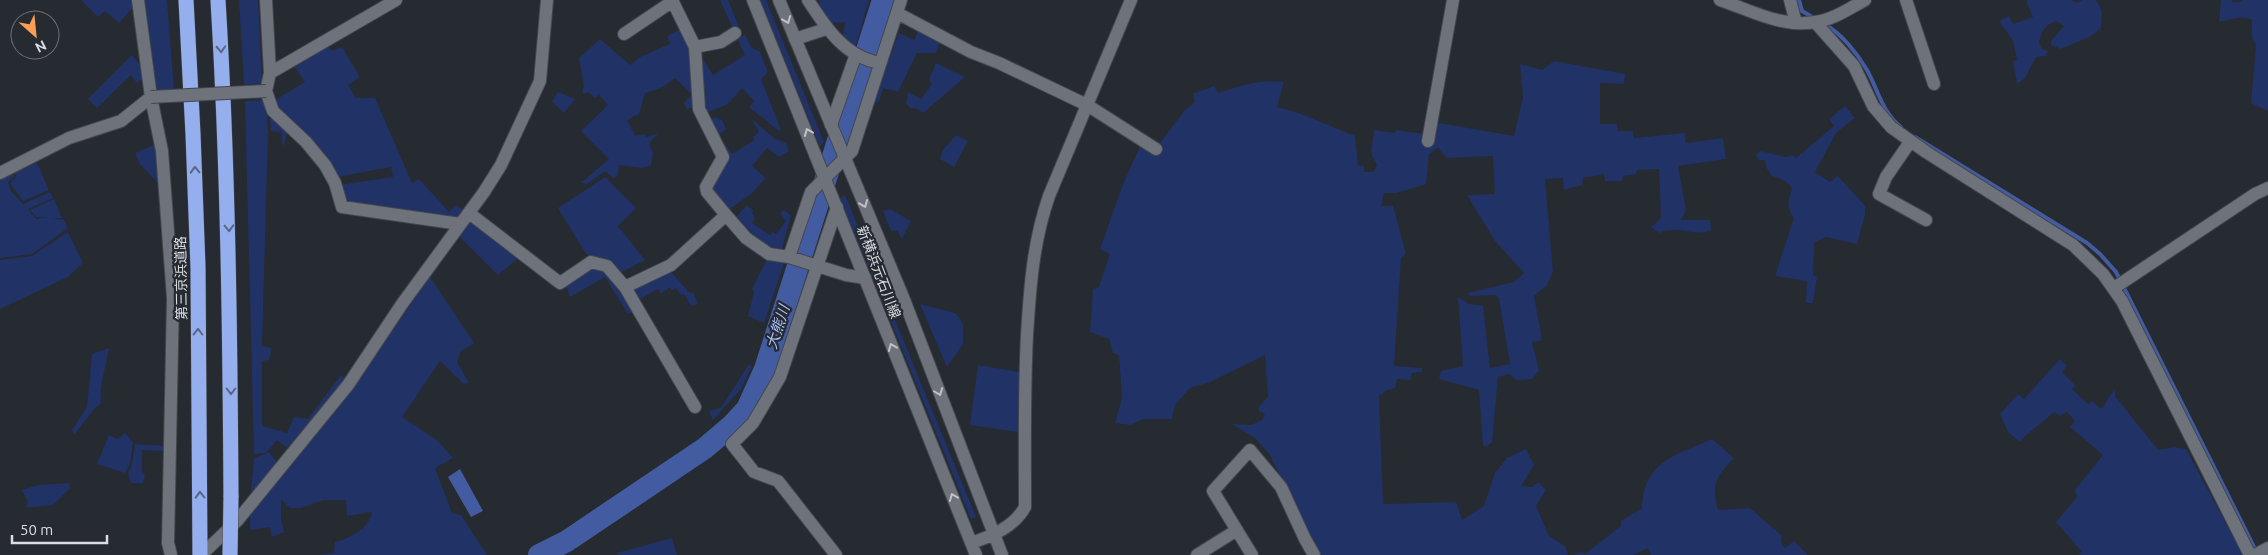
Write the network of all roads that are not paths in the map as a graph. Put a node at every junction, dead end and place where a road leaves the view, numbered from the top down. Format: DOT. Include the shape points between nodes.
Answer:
graph roads {
  1 [pos="138,0"];
  2 [pos="186,0"];
  3 [pos="218,0"];
  4 [pos="266,0"];
  5 [pos="396,0"];
  6 [pos="547,0"];
  7 [pos="673,0"];
  8 [pos="753,0"];
  9 [pos="779,0"];
  10 [pos="808,0"];
  11 [pos="901,0"];
  12 [pos="1131,0"];
  13 [pos="1453,0"];
  14 [pos="1720,0"];
  15 [pos="1790,0"];
  16 [pos="1865,0"];
  17 [pos="1906,0"];
  18 [pos="897,13"];
  19 [pos="1796,22"];
  20 [pos="1816,22"];
  21 [pos="826,29"];
  22 [pos="735,33"];
  23 [pos="624,34"];
  24 [pos="795,39"];
  25 [pos="695,47"];
  26 [pos="859,56"];
  27 [pos="878,62"];
  28 [pos="270,73"];
  29 [pos="1934,84"];
  30 [pos="266,92"];
  31 [pos="152,97"];
  32 [pos="1087,105"];
  33 [pos="831,125"];
  34 [pos="1428,141"];
  35 [pos="1910,142"];
  36 [pos="1156,149"];
  37 [pos="846,159"];
  38 [pos="0,173"];
  39 [pos="825,178"];
  40 [pos="2268,188"];
  41 [pos="837,206"];
  42 [pos="469,213"];
  43 [pos="726,215"];
  44 [pos="1926,220"];
  45 [pos="460,224"];
  46 [pos="789,257"];
  47 [pos="817,266"];
  48 [pos="865,278"];
  49 [pos="625,288"];
  50 [pos="2114,288"];
  51 [pos="695,407"];
  52 [pos="1237,530"];
  53 [pos="994,535"];
  54 [pos="971,543"];
  55 [pos="201,551"];
  56 [pos="2258,552"];
  57 [pos="171,555"];
  58 [pos="230,555"];
  59 [pos="836,555"];
  60 [pos="976,555"];
  61 [pos="1002,555"];
  62 [pos="1197,555"];
  63 [pos="1252,555"];
  64 [pos="1314,555"];
  1 -- 31 [label="street"];
  55 -- 2 [label="highway, 第三京浜道路, one-way" via="198,257"];
  3 -- 58 [label="highway, one-way, bridge" via="230,263"];
  4 -- 28 [label="street"];
  5 -- 28 [label="street"];
  6 -- 42 [label="street" via="540,81 501,164"];
  7 -- 23 [label="street"];
  7 -- 25 [label="street"];
  39 -- 8 [label="street, 新横浜元石川線, one-way"];
  9 -- 24 [label="street, 新横浜元石川線, one-way"];
  10 -- 21 [label="street"];
  11 -- 18 [label="street"];
  12 -- 32 [label="street"];
  13 -- 34 [label="street"];
  14 -- 19 [label="street" via="1762,15"];
  15 -- 19 [label="street"];
  16 -- 20 [label="street"];
  17 -- 29 [label="street"];
  18 -- 27 [label="street"];
  18 -- 32 [label="street" via="971,52"];
  19 -- 20 [label="street"];
  20 -- 35 [label="street" via="1854,66 1873,106"];
  21 -- 24 [label="street"];
  21 -- 26 [label="street" via="844,47"];
  22 -- 25 [label="street" via="721,42"];
  24 -- 33 [label="street, 新横浜元石川線"];
  25 -- 43 [label="street" via="699,109 723,157 706,187"];
  26 -- 27 [label="street"];
  26 -- 33 [label="street"];
  27 -- 37 [label="street" via="852,151"];
  28 -- 30 [label="street"];
  30 -- 31 [label="street, bridge"];
  30 -- 45 [label="street" via="273,111 325,165 335,183 342,207"];
  31 -- 38 [label="street" via="121,121 69,138"];
  31 -- 57 [label="street" via="162,151 173,298 168,543"];
  32 -- 36 [label="street"];
  32 -- 53 [label="street" via="1048,196 1034,247 1026,371 1025,507 1019,517"];
  33 -- 37 [label="street, 新横浜元石川線"];
  35 -- 44 [label="street" via="1886,177 1879,194"];
  35 -- 50 [label="street" via="2073,245"];
  37 -- 39 [label="street"];
  37 -- 53 [label="street, 新横浜元石川線, one-way"];
  39 -- 41 [label="street, 新横浜元石川線"];
  39 -- 46 [label="street" via="811,192"];
  40 -- 50 [label="street"];
  41 -- 47 [label="street"];
  41 -- 48 [label="street, 新横浜元石川線"];
  42 -- 45 [label="street"];
  42 -- 49 [label="street" via="560,283 588,263 597,262 607,266"];
  43 -- 46 [label="street" via="746,238 769,254"];
  43 -- 49 [label="street" via="671,265"];
  45 -- 55 [label="street" via="348,385 237,521"];
  46 -- 47 [label="street"];
  47 -- 48 [label="street"];
  47 -- 59 [label="street" via="780,377 753,423 732,444 754,472 778,481"];
  54 -- 48 [label="street, 新横浜元石川線, one-way"];
  49 -- 51 [label="street"];
  50 -- 56 [label="street"];
  52 -- 62 [label="street"];
  52 -- 63 [label="street"];
  52 -- 64 [label="street" via="1213,491 1250,450 1281,487"];
  53 -- 54 [label="street"];
  53 -- 61 [label="street, 新横浜元石川線"];
  54 -- 60 [label="street, 新横浜元石川線"];
}
